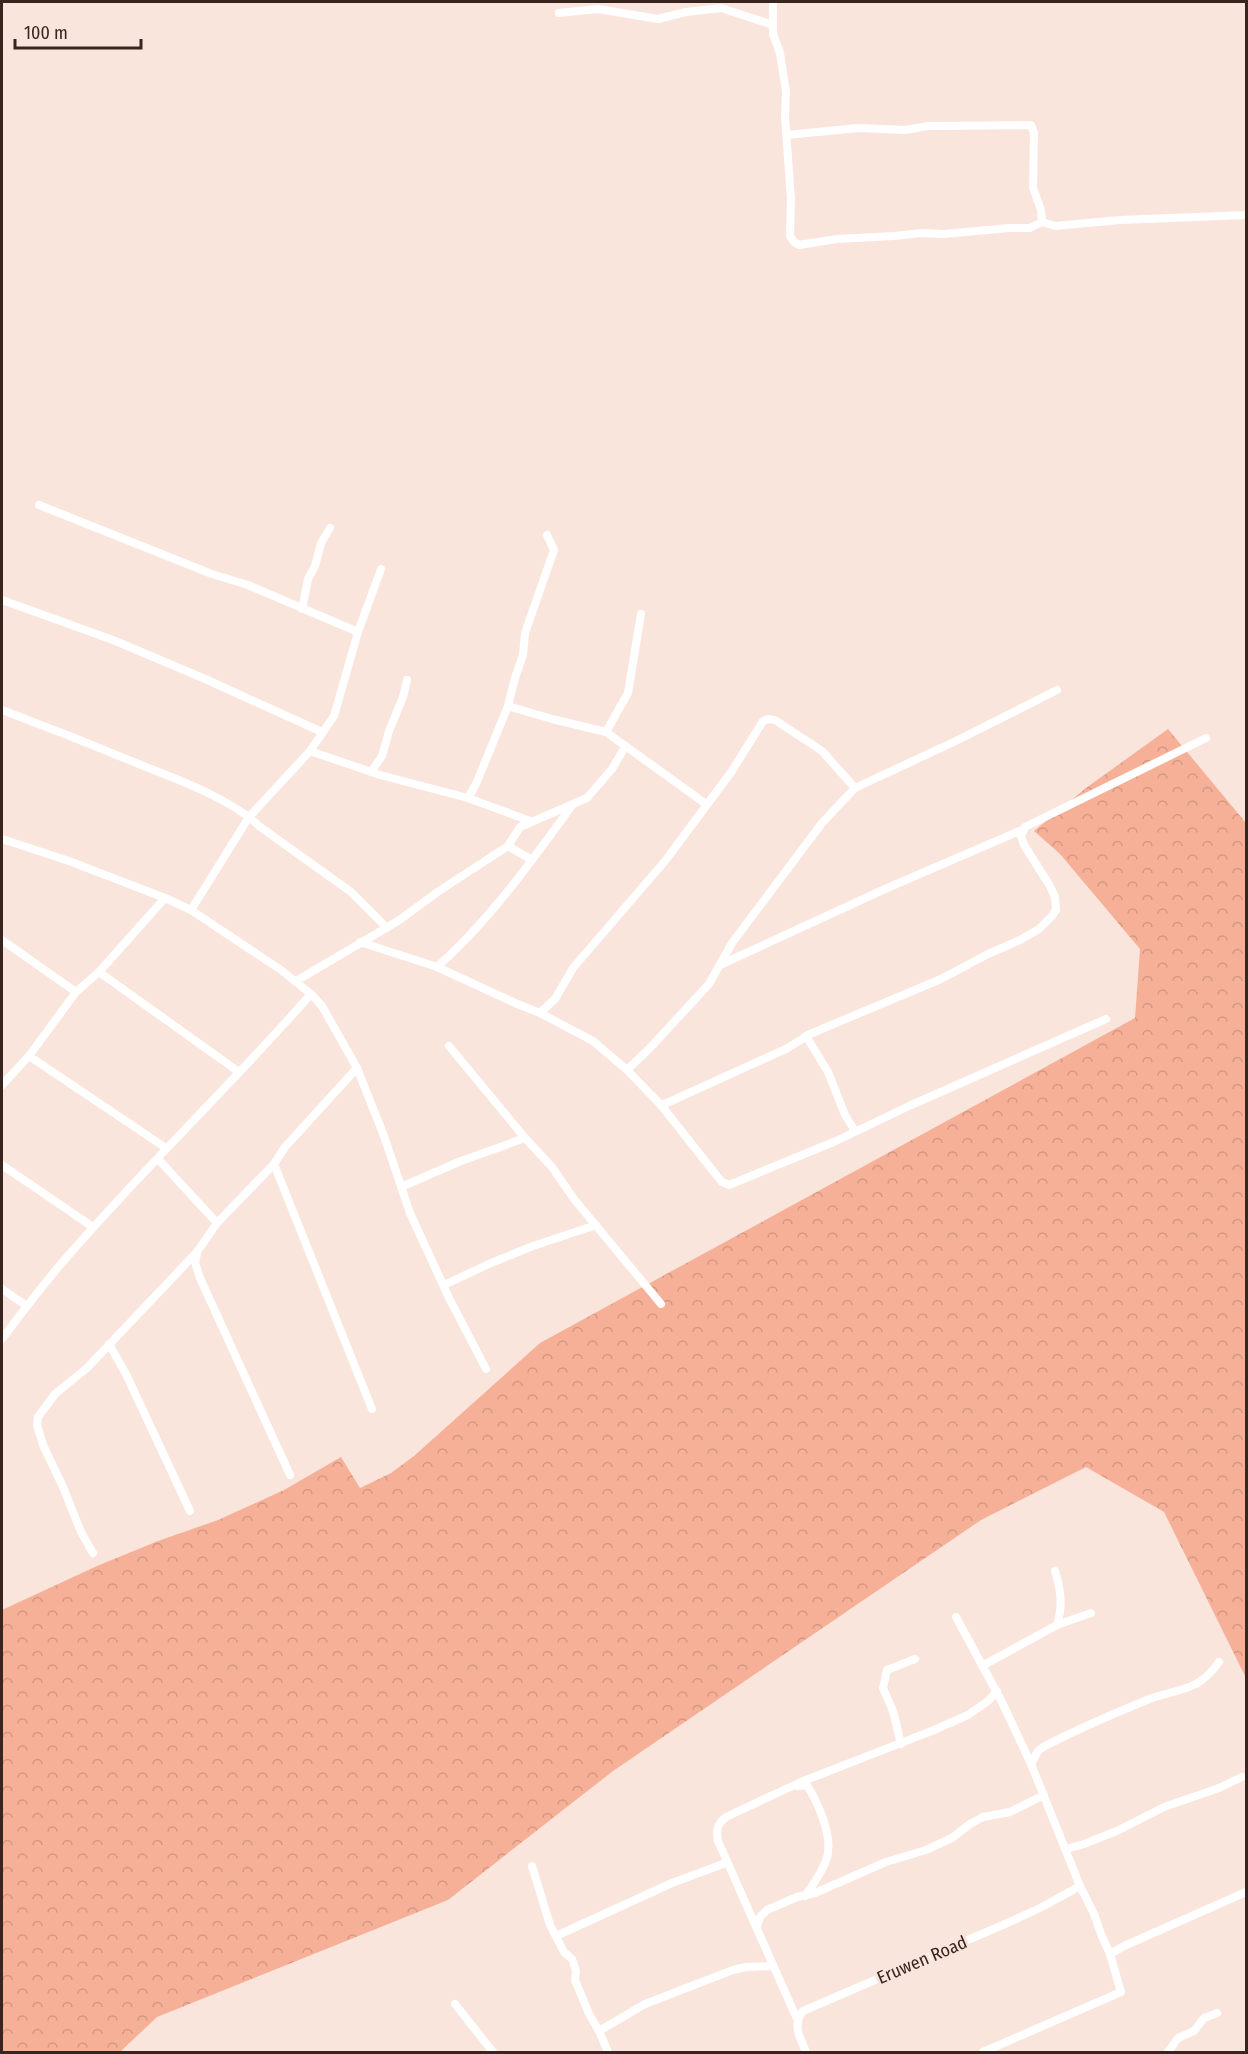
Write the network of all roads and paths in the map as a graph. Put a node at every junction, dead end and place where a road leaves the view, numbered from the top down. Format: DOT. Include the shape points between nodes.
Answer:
graph roads {
  1 [pos="773,2"];
  2 [pos="559,13"];
  3 [pos="773,24"];
  4 [pos="787,135"];
  5 [pos="1246,215"];
  6 [pos="1042,222"];
  7 [pos="39,505"];
  8 [pos="330,528"];
  9 [pos="547,535"];
  10 [pos="381,569"];
  11 [pos="2,600"];
  12 [pos="302,609"];
  13 [pos="641,614"];
  14 [pos="358,632"];
  15 [pos="407,680"];
  16 [pos="1057,690"];
  17 [pos="508,706"];
  18 [pos="2,710"];
  19 [pos="322,732"];
  20 [pos="606,732"];
  21 [pos="1206,738"];
  22 [pos="625,747"];
  23 [pos="310,752"];
  24 [pos="371,772"];
  25 [pos="855,788"];
  26 [pos="468,798"];
  27 [pos="706,804"];
  28 [pos="572,806"];
  29 [pos="249,817"];
  30 [pos="530,821"];
  31 [pos="1022,830"];
  32 [pos="2,839"];
  33 [pos="508,846"];
  34 [pos="532,860"];
  35 [pos="165,898"];
  36 [pos="191,910"];
  37 [pos="387,928"];
  38 [pos="2,940"];
  39 [pos="360,942"];
  40 [pos="720,964"];
  41 [pos="436,967"];
  42 [pos="99,972"];
  43 [pos="296,981"];
  44 [pos="76,992"];
  45 [pos="311,994"];
  46 [pos="540,1013"];
  47 [pos="1107,1019"];
  48 [pos="807,1036"];
  49 [pos="449,1046"];
  50 [pos="28,1056"];
  51 [pos="357,1068"];
  52 [pos="627,1070"];
  53 [pos="238,1072"];
  54 [pos="2,1085"];
  55 [pos="662,1105"];
  56 [pos="855,1131"];
  57 [pos="525,1138"];
  58 [pos="166,1148"];
  59 [pos="158,1159"];
  60 [pos="274,1164"];
  61 [pos="2,1165"];
  62 [pos="401,1187"];
  63 [pos="217,1223"];
  64 [pos="596,1225"];
  65 [pos="93,1227"];
  66 [pos="197,1252"];
  67 [pos="444,1285"];
  68 [pos="2,1289"];
  69 [pos="661,1304"];
  70 [pos="27,1306"];
  71 [pos="2,1339"];
  72 [pos="109,1344"];
  73 [pos="486,1369"];
  74 [pos="372,1409"];
  75 [pos="290,1475"];
  76 [pos="190,1511"];
  77 [pos="93,1553"];
  78 [pos="1054,1571"];
  79 [pos="1091,1613"];
  80 [pos="956,1617"];
  81 [pos="1058,1624"];
  82 [pos="915,1659"];
  83 [pos="1219,1662"];
  84 [pos="982,1666"];
  85 [pos="997,1691"];
  86 [pos="901,1744"];
  87 [pos="1031,1764"];
  88 [pos="1242,1777"];
  89 [pos="795,1786"];
  90 [pos="1044,1795"];
  91 [pos="1066,1849"];
  92 [pos="723,1864"];
  93 [pos="532,1866"];
  94 [pos="1080,1886"];
  95 [pos="1246,1892"];
  96 [pos="806,1896"];
  97 [pos="757,1926"];
  98 [pos="556,1936"];
  99 [pos="1110,1954"];
  100 [pos="772,1966"];
  101 [pos="455,2004"];
  102 [pos="1217,2013"];
  103 [pos="797,2019"];
  104 [pos="599,2031"];
  105 [pos="493,2052"];
  106 [pos="608,2052"];
  107 [pos="806,2052"];
  108 [pos="983,2052"];
  109 [pos="1168,2052"];
  1 -- 3 [label="street"];
  2 -- 3 [label="street" via="598,9 658,19 721,8"];
  3 -- 4 [label="street" via="784,70"];
  4 -- 6 [label="street" via="858,128 1031,125 1033,188"];
  4 -- 6 [label="street" via="790,236 799,245 837,239 1030,228"];
  5 -- 6 [label="street" via="1055,225"];
  7 -- 12 [label="street"];
  8 -- 12 [label="street" via="308,579"];
  9 -- 17 [label="street" via="554,550 525,633 523,656"];
  10 -- 14 [label="street"];
  11 -- 19 [label="street" via="113,640"];
  12 -- 14 [label="street"];
  13 -- 20 [label="street" via="628,693"];
  14 -- 19 [label="street" via="336,712"];
  15 -- 24 [label="street" via="382,756"];
  16 -- 25 [label="street"];
  17 -- 20 [label="street"];
  17 -- 26 [label="street"];
  18 -- 29 [label="street" via="187,783"];
  19 -- 23 [label="street"];
  20 -- 22 [label="street"];
  21 -- 31 [label="street" via="1033,821"];
  22 -- 27 [label="street"];
  22 -- 28 [label="street" via="587,798"];
  23 -- 24 [label="street"];
  23 -- 29 [label="street"];
  24 -- 26 [label="street"];
  25 -- 27 [label="street" via="822,751 768,719 759,726"];
  25 -- 40 [label="street" via="822,823"];
  26 -- 30 [label="street"];
  27 -- 46 [label="street" via="665,861 573,968 555,999"];
  28 -- 30 [label="street"];
  28 -- 34 [label="street"];
  29 -- 36 [label="street"];
  29 -- 37 [label="street" via="351,892"];
  30 -- 33 [label="street" via="520,827"];
  31 -- 40 [label="street"];
  31 -- 48 [label="street" via="1024,845 1055,897 1056,910 1046,923 941,979"];
  32 -- 35 [label="street"];
  33 -- 34 [label="street"];
  33 -- 37 [label="street"];
  34 -- 41 [label="street" via="463,943"];
  35 -- 36 [label="street"];
  35 -- 42 [label="street"];
  36 -- 43 [label="street"];
  37 -- 39 [label="street"];
  38 -- 44 [label="street"];
  39 -- 41 [label="street"];
  39 -- 43 [label="street"];
  40 -- 52 [label="street" via="705,988"];
  41 -- 46 [label="street"];
  42 -- 44 [label="street"];
  42 -- 53 [label="street"];
  43 -- 45 [label="street"];
  44 -- 50 [label="street"];
  45 -- 51 [label="street" via="322,1006"];
  45 -- 53 [label="street"];
  46 -- 52 [label="street" via="593,1041"];
  47 -- 56 [label="street"];
  48 -- 55 [label="street"];
  48 -- 56 [label="street"];
  49 -- 57 [label="street"];
  50 -- 54 [label="street"];
  50 -- 58 [label="street"];
  51 -- 60 [label="street"];
  51 -- 62 [label="street"];
  52 -- 55 [label="street"];
  53 -- 58 [label="street"];
  55 -- 56 [label="street" via="722,1182 729,1185"];
  57 -- 62 [label="street"];
  57 -- 64 [label="street"];
  58 -- 59 [label="street"];
  59 -- 63 [label="street"];
  59 -- 65 [label="street"];
  60 -- 63 [label="street"];
  60 -- 74 [label="street"];
  61 -- 65 [label="street"];
  62 -- 67 [label="street"];
  63 -- 66 [label="street"];
  64 -- 67 [label="street" via="522,1250"];
  64 -- 69 [label="street"];
  65 -- 70 [label="street"];
  66 -- 72 [label="street"];
  66 -- 75 [label="street" via="195,1262 200,1278"];
  67 -- 73 [label="street"];
  68 -- 70 [label="street"];
  70 -- 71 [label="street"];
  72 -- 76 [label="street"];
  72 -- 77 [label="street" via="55,1394 38,1417 37,1425"];
  78 -- 81 [label="street" via="1061,1599"];
  79 -- 81 [label="street"];
  80 -- 84 [label="street"];
  81 -- 84 [label="street"];
  82 -- 86 [label="street" via="887,1670 883,1685"];
  83 -- 87 [label="street" via="1214,1671 1195,1684 1082,1727 1043,1747"];
  84 -- 85 [label="street"];
  85 -- 86 [label="street" via="968,1715"];
  85 -- 87 [label="street"];
  86 -- 89 [label="street"];
  87 -- 90 [label="street"];
  88 -- 91 [label="street"];
  89 -- 96 [label="street" via="807,1785 828,1840 824,1866"];
  89 -- 97 [label="street" via="726,1817 718,1827 718,1841"];
  90 -- 91 [label="street"];
  90 -- 96 [label="street" via="1010,1812 983,1817 926,1850 886,1862"];
  91 -- 94 [label="street"];
  92 -- 98 [label="street"];
  93 -- 98 [label="street"];
  94 -- 99 [label="street"];
  94 -- 103 [label="street, Eruwen Road" via="1012,1921 803,2011"];
  95 -- 99 [label="street"];
  96 -- 97 [label="street" via="767,1910"];
  97 -- 100 [label="street"];
  98 -- 104 [label="street" via="572,1959 575,1980"];
  99 -- 108 [label="street" via="1121,1992"];
  100 -- 103 [label="street"];
  100 -- 104 [label="street" via="734,1970 645,2004"];
  101 -- 105 [label="street"];
  102 -- 109 [label="street" via="1178,2038"];
  103 -- 107 [label="street"];
  104 -- 106 [label="street"];
}
